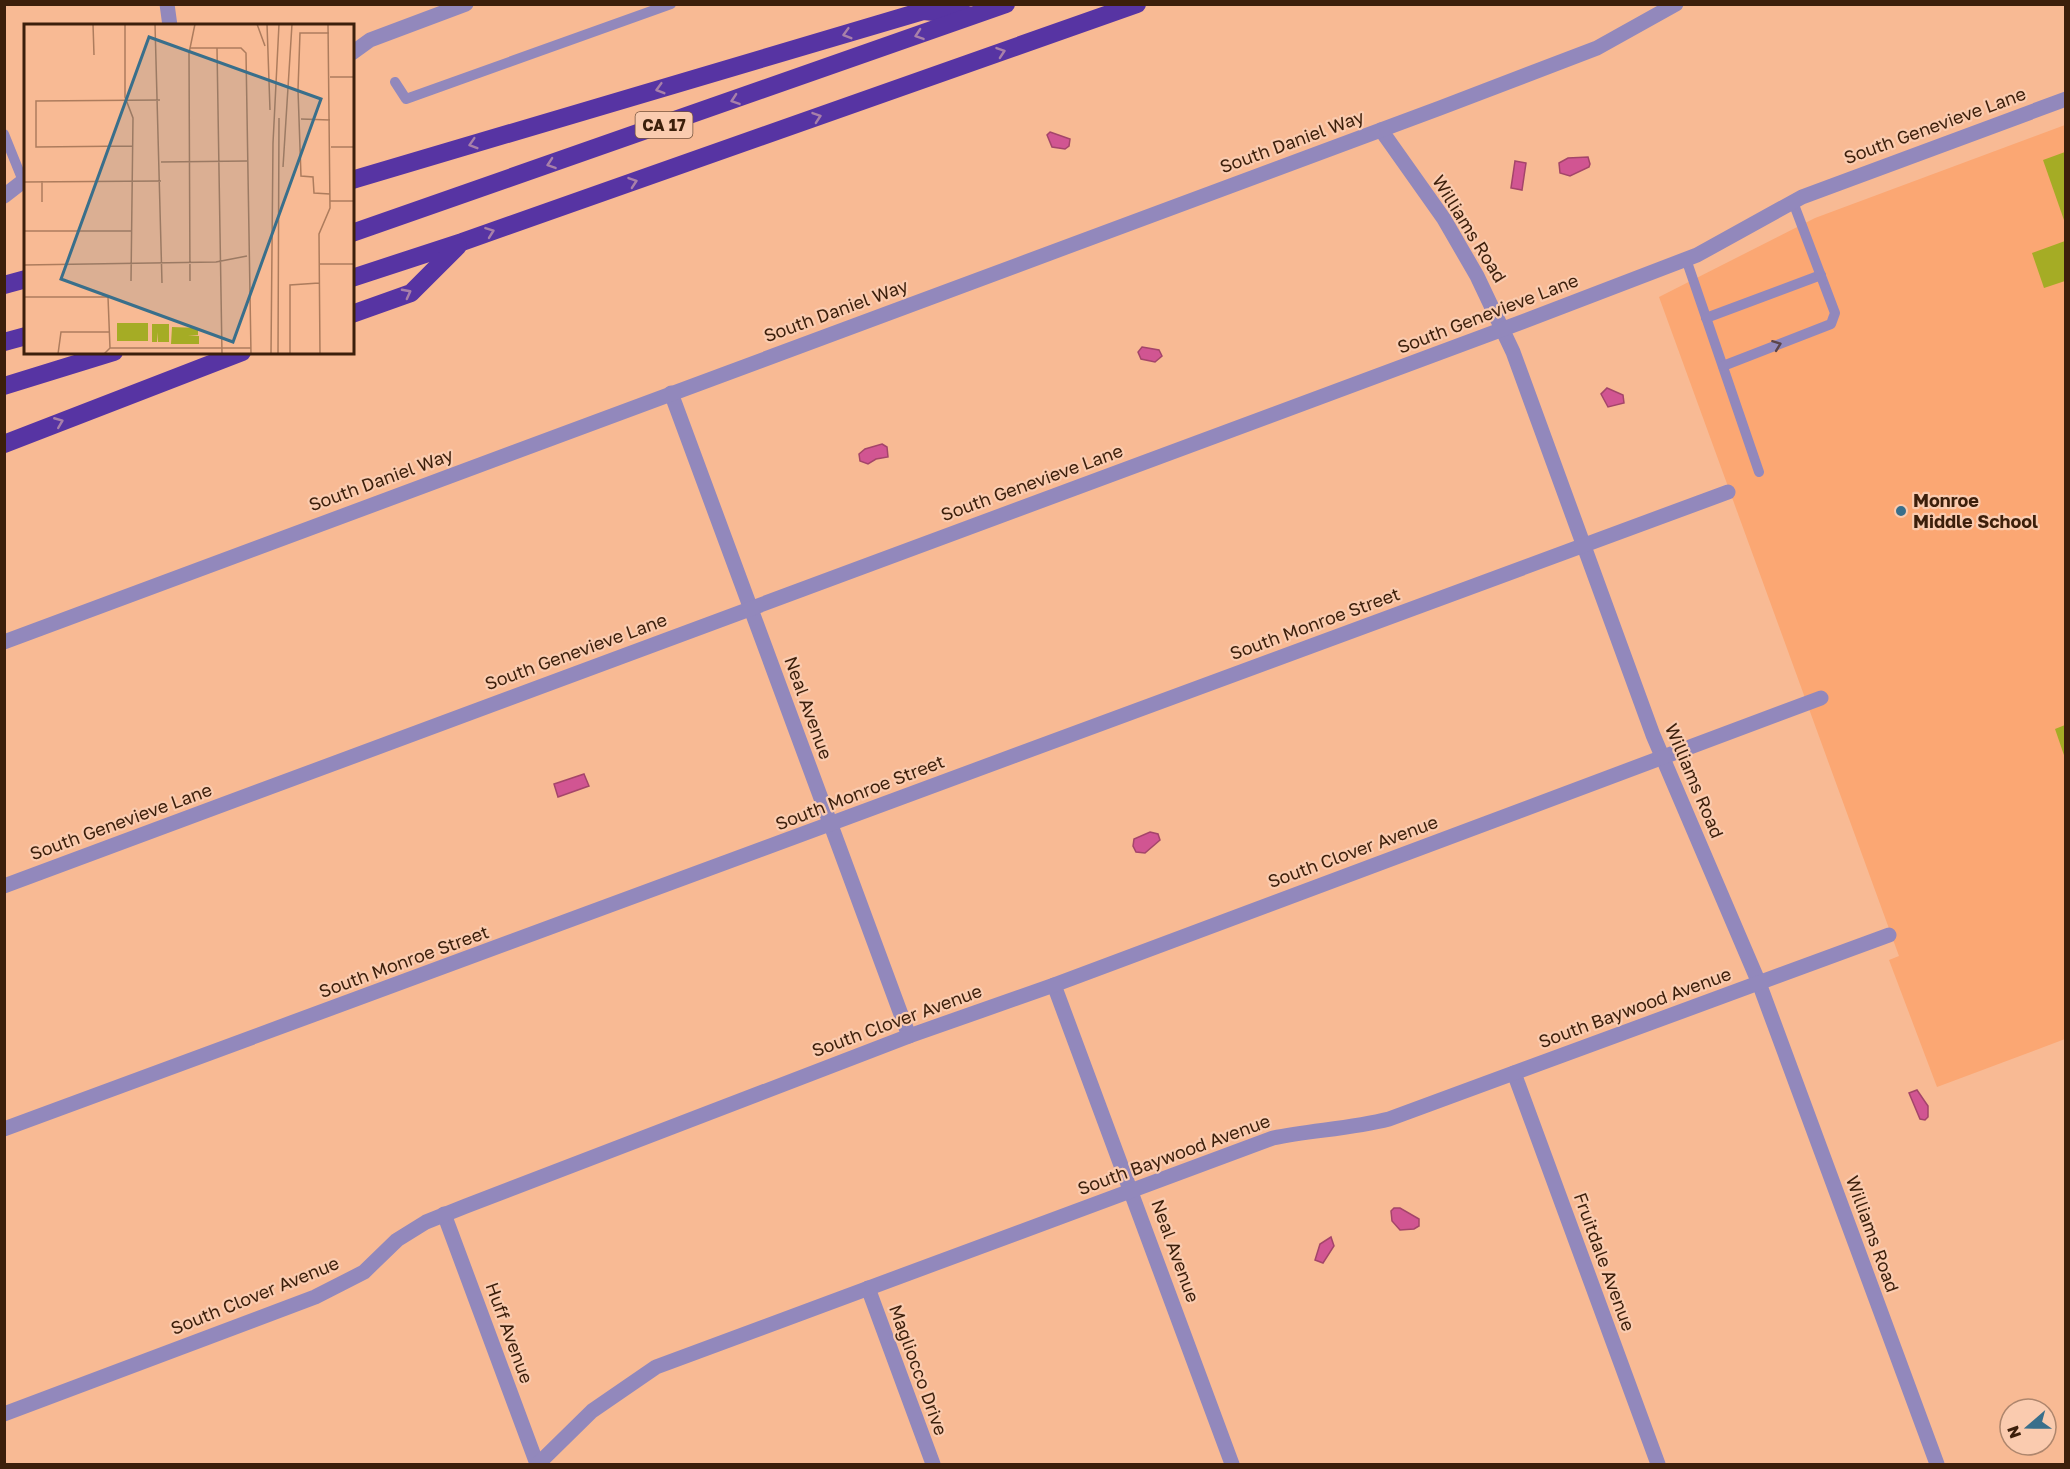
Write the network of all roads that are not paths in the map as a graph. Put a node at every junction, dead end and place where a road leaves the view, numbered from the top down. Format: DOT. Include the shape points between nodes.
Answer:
graph roads {
  1 [pos="167,4"];
  2 [pos="466,4"];
  3 [pos="671,4"];
  4 [pos="1006,4"];
  5 [pos="1137,4"];
  6 [pos="1676,4"];
  7 [pos="975,16"];
  8 [pos="170,24"];
  9 [pos="354,52"];
  10 [pos="394,82"];
  11 [pos="2066,99"];
  12 [pos="1382,130"];
  13 [pos="4,134"];
  14 [pos="354,179"];
  15 [pos="24,180"];
  16 [pos="4,196"];
  17 [pos="1793,202"];
  18 [pos="354,232"];
  19 [pos="462,242"];
  20 [pos="1686,259"];
  21 [pos="1821,275"];
  22 [pos="354,277"];
  23 [pos="24,280"];
  24 [pos="4,285"];
  25 [pos="354,313"];
  26 [pos="1706,318"];
  27 [pos="1503,329"];
  28 [pos="24,337"];
  29 [pos="4,342"];
  30 [pos="108,354"];
  31 [pos="237,354"];
  32 [pos="1723,366"];
  33 [pos="4,386"];
  34 [pos="671,393"];
  35 [pos="4,444"];
  36 [pos="1760,472"];
  37 [pos="1728,492"];
  38 [pos="1585,544"];
  39 [pos="750,608"];
  40 [pos="4,642"];
  41 [pos="1821,698"];
  42 [pos="1662,758"];
  43 [pos="830,825"];
  44 [pos="4,886"];
  45 [pos="1889,935"];
  46 [pos="1759,983"];
  47 [pos="1054,985"];
  48 [pos="909,1036"];
  49 [pos="1514,1073"];
  50 [pos="4,1129"];
  51 [pos="1132,1191"];
  52 [pos="444,1214"];
  53 [pos="868,1288"];
  54 [pos="4,1414"];
  55 [pos="537,1464"];
  56 [pos="933,1464"];
  57 [pos="1232,1464"];
  58 [pos="1658,1464"];
  59 [pos="1937,1464"];
  1 -- 8 [label="street"];
  2 -- 9 [label="street" via="370,40"];
  3 -- 10 [label="lane" via="406,99"];
  4 -- 7 [label="highway, CA 17"];
  19 -- 5 [label="highway, CA 17, one-way"];
  6 -- 12 [label="street, South Daniel Way" via="1597,48"];
  7 -- 14 [label="highway, one-way" via="923,11"];
  7 -- 18 [label="highway, CA 17, one-way"];
  11 -- 17 [label="street, South Genevieve Lane"];
  12 -- 27 [label="street, Williams Road" via="1444,219 1478,276"];
  12 -- 34 [label="street, South Daniel Way"];
  13 -- 15 [label="lane"];
  15 -- 16 [label="street"];
  17 -- 20 [label="street, South Genevieve Lane"];
  17 -- 21 [label="lane"];
  19 -- 22 [label="highway, CA 17"];
  25 -- 19 [label="highway, one-way" via="411,293"];
  20 -- 26 [label="lane"];
  20 -- 27 [label="street, South Genevieve Lane"];
  21 -- 26 [label="lane"];
  32 -- 21 [label="lane, one-way" via="1831,324 1835,313"];
  23 -- 24 [label="highway"];
  26 -- 32 [label="lane"];
  27 -- 38 [label="street, Williams Road"];
  27 -- 39 [label="street, South Genevieve Lane"];
  28 -- 29 [label="highway"];
  30 -- 33 [label="highway"];
  35 -- 31 [label="highway, one-way"];
  32 -- 36 [label="lane"];
  34 -- 39 [label="street, Neal Avenue"];
  34 -- 40 [label="street, South Daniel Way"];
  37 -- 38 [label="street, South Monroe Street"];
  38 -- 42 [label="street, Williams Road"];
  38 -- 43 [label="street, South Monroe Street"];
  39 -- 43 [label="street, Neal Avenue"];
  39 -- 44 [label="street, South Genevieve Lane"];
  41 -- 42 [label="street, South Clover Avenue"];
  42 -- 46 [label="street, Williams Road"];
  42 -- 47 [label="street, South Clover Avenue"];
  43 -- 48 [label="street, Neal Avenue"];
  43 -- 50 [label="street, South Monroe Street"];
  45 -- 46 [label="street, South Baywood Avenue"];
  46 -- 49 [label="street, South Baywood Avenue"];
  46 -- 59 [label="street, Williams Road"];
  47 -- 48 [label="street, South Clover Avenue"];
  47 -- 51 [label="street, Neal Avenue"];
  48 -- 52 [label="street, South Clover Avenue"];
  49 -- 51 [label="street, South Baywood Avenue" via="1389,1119 1354,1128 1305,1131 1273,1138"];
  49 -- 58 [label="street, Fruitdale Avenue"];
  51 -- 53 [label="street, South Baywood Avenue"];
  51 -- 57 [label="street, Neal Avenue"];
  52 -- 54 [label="street, South Clover Avenue" via="397,1240 364,1272 315,1297"];
  52 -- 55 [label="street, Huff Avenue"];
  53 -- 55 [label="street, South Baywood Avenue" via="657,1367 592,1411"];
  53 -- 56 [label="street, Magliocco Drive"];
}
